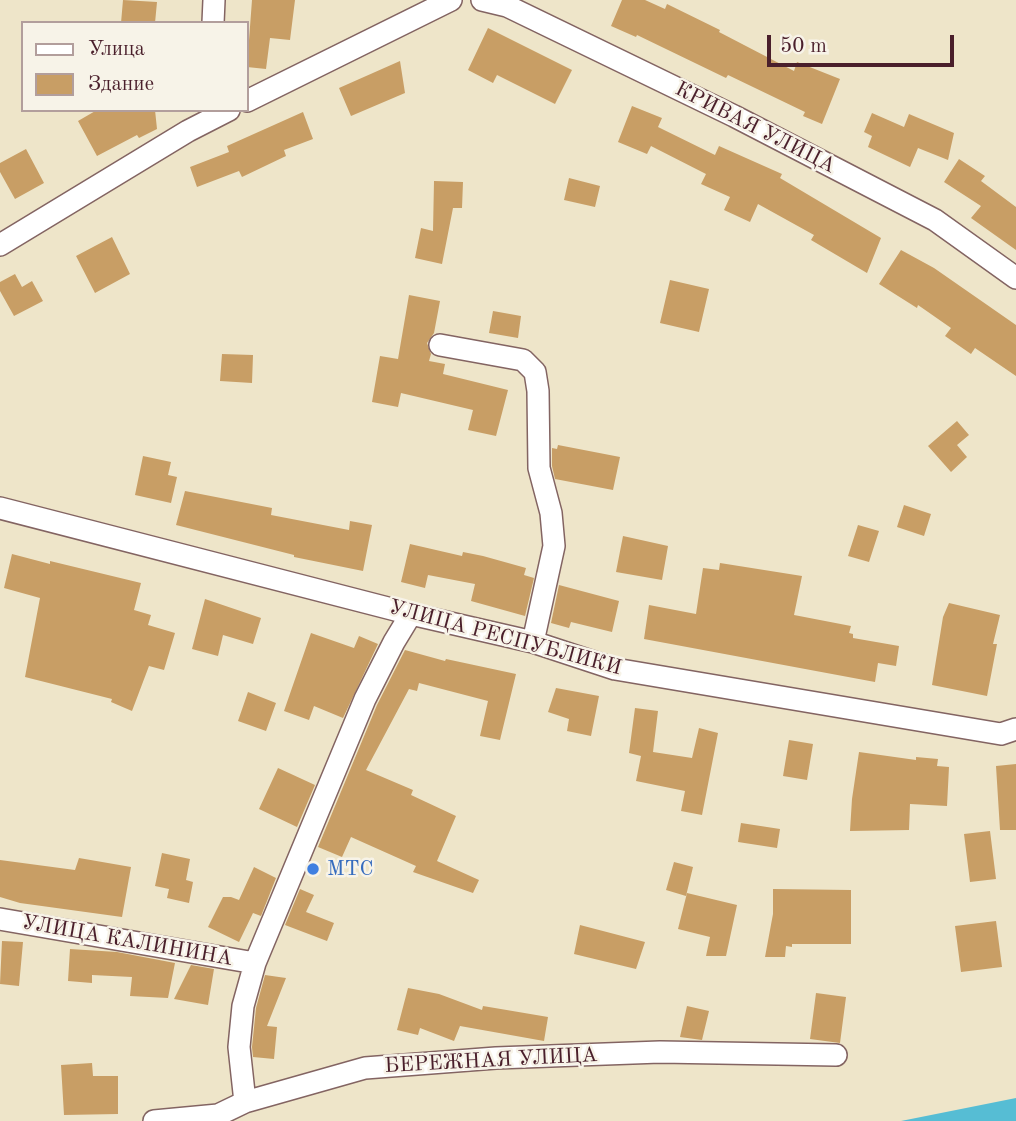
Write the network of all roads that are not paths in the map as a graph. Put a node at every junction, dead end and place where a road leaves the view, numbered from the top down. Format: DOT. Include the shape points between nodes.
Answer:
graph roads {
  1 [pos="214,0"];
  2 [pos="451,0"];
  3 [pos="482,0"];
  4 [pos="213,21"];
  5 [pos="248,101"];
  6 [pos="216,113"];
  7 [pos="0,245"];
  8 [pos="1016,278"];
  9 [pos="440,345"];
  10 [pos="0,509"];
  11 [pos="411,614"];
  12 [pos="533,642"];
  13 [pos="1016,729"];
  14 [pos="0,919"];
  15 [pos="255,963"];
  16 [pos="836,1055"];
  17 [pos="245,1102"];
  18 [pos="154,1121"];
  1 -- 4 [label="street"];
  2 -- 5 [label="street"];
  3 -- 8 [label="street, КРИВАЯ УЛИЦА" via="507,6 734,116 935,220"];
  6 -- 7 [label="street"];
  9 -- 12 [label="street" via="523,360 535,372 539,468 554,546"];
  10 -- 11 [label="street, УЛИЦА РЕСПУБЛИКИ"];
  11 -- 12 [label="street, УЛИЦА РЕСПУБЛИКИ"];
  11 -- 15 [label="street" via="365,699"];
  12 -- 13 [label="street, УЛИЦА РЕСПУБЛИКИ" via="615,669 1001,734"];
  14 -- 15 [label="street, УЛИЦА КАЛИНИНА"];
  15 -- 17 [label="street" via="243,1006 239,1047"];
  16 -- 17 [label="street, БЕРЕЖНАЯ УЛИЦА" via="660,1052 365,1068"];
  17 -- 18 [label="street, БЕРЕЖНАЯ УЛИЦА" via="218,1115"];
}
